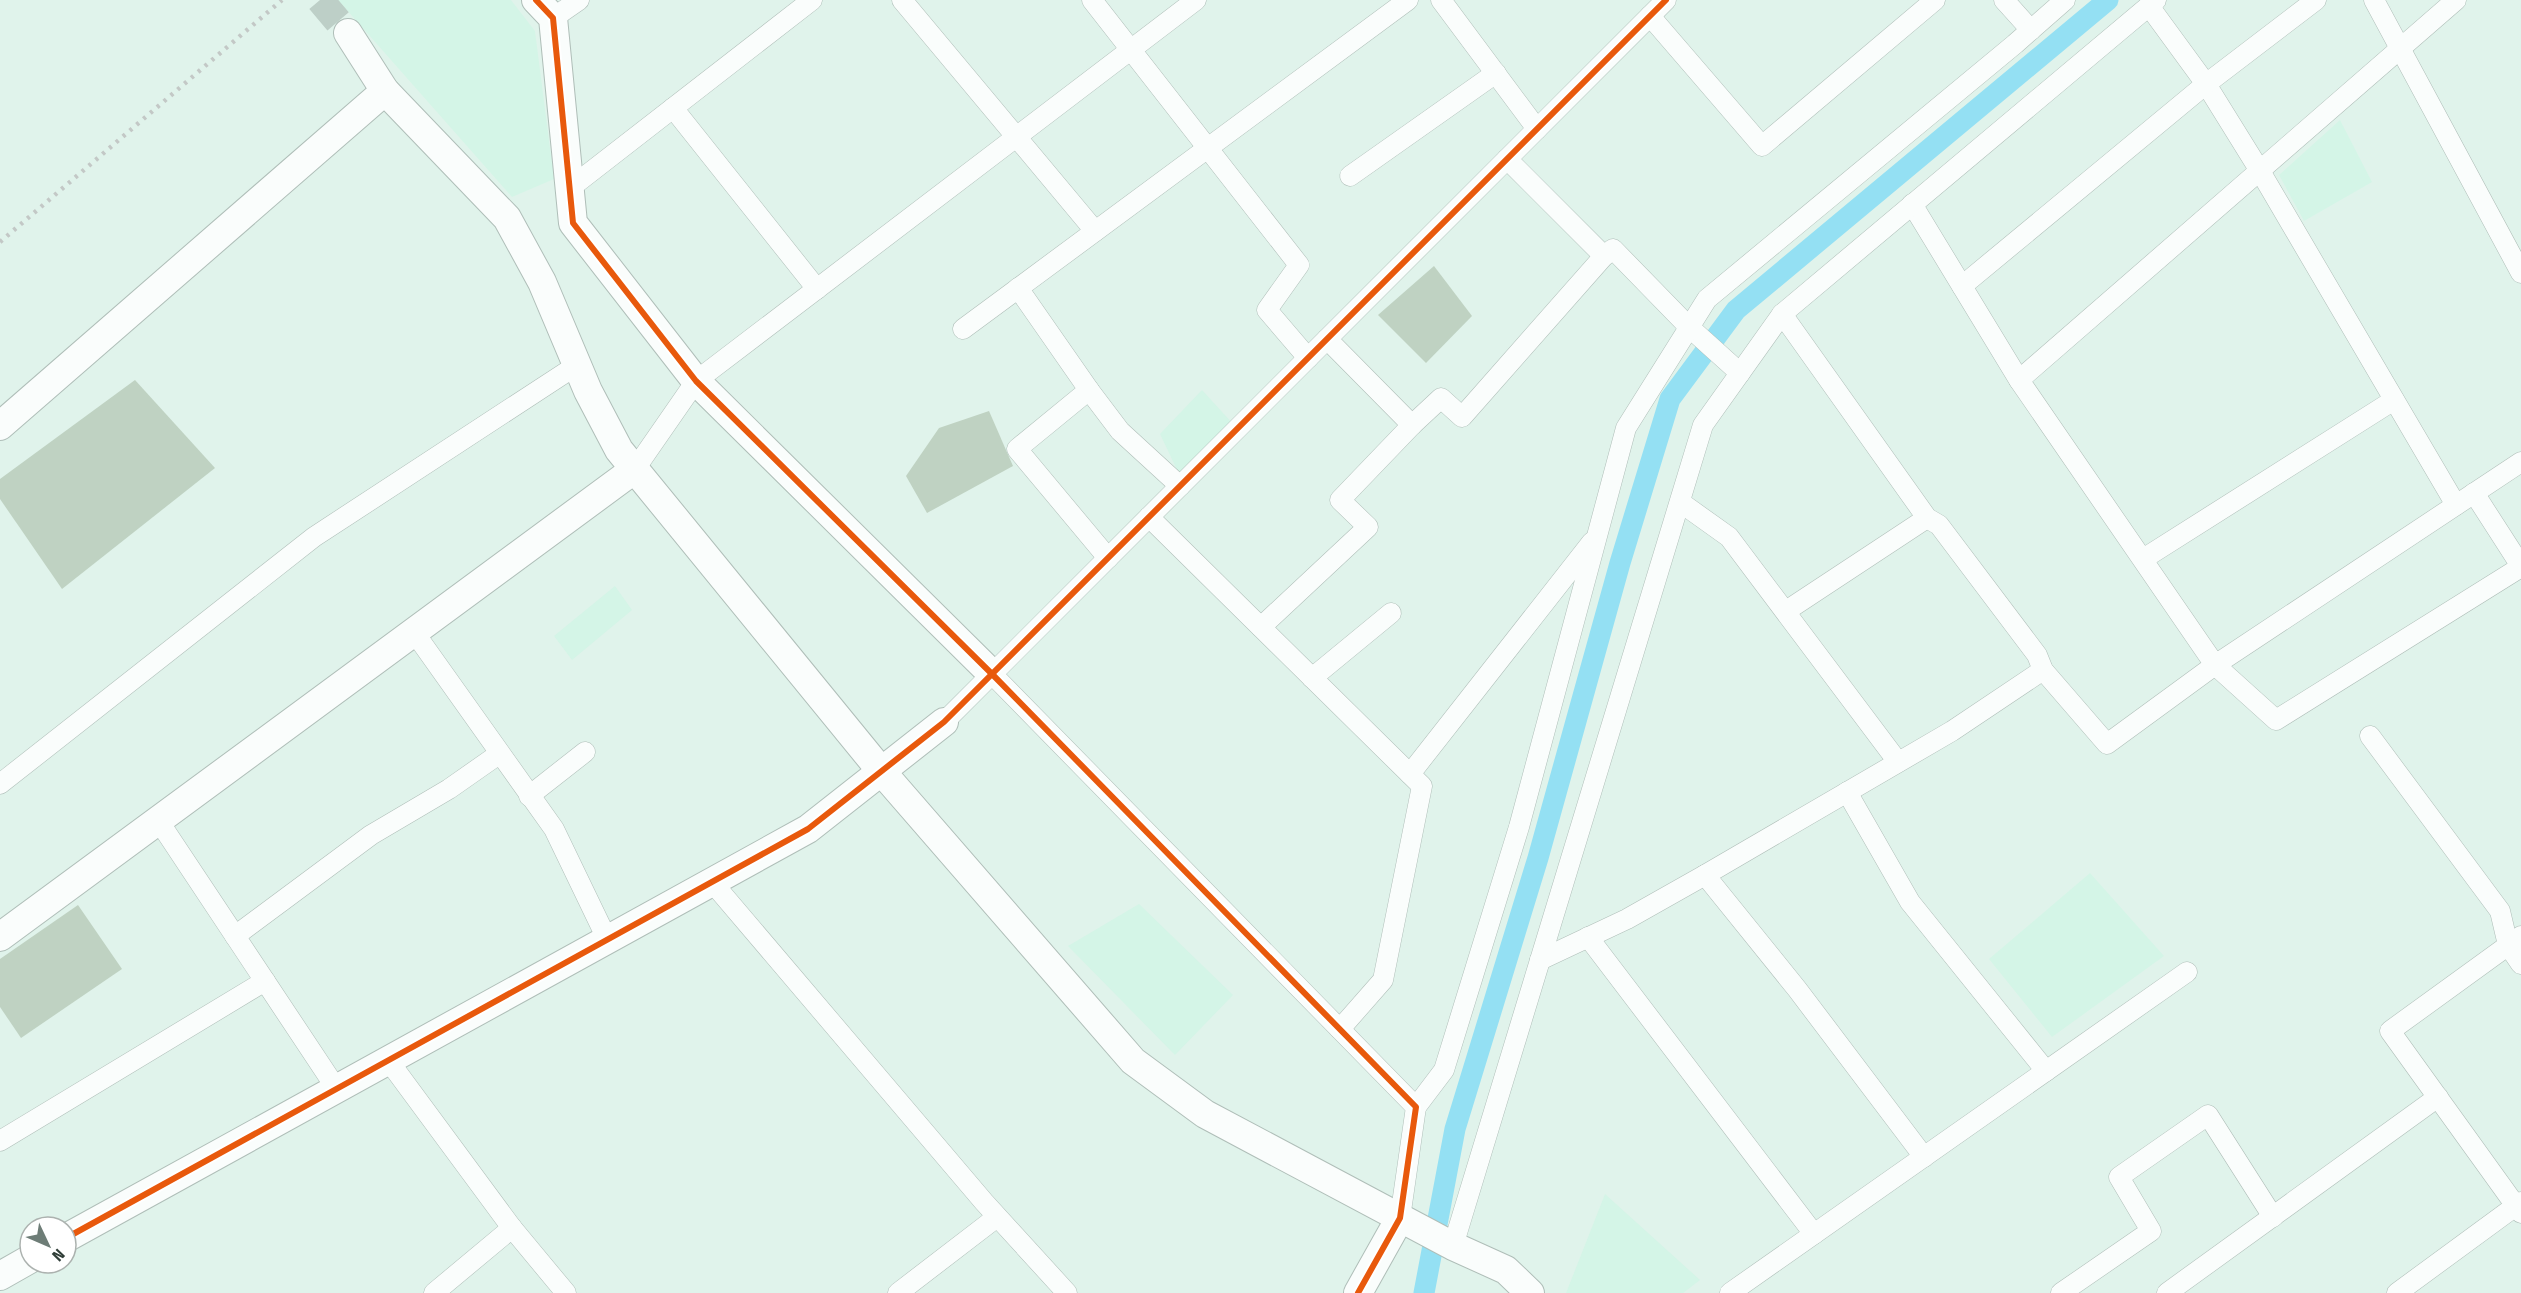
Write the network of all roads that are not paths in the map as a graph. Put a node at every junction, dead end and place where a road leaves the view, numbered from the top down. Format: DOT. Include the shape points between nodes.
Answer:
graph roads {
  1 [pos="579,0"];
  2 [pos="812,0"];
  3 [pos="902,0"];
  4 [pos="1092,0"];
  5 [pos="1196,0"];
  6 [pos="1408,0"];
  7 [pos="1441,0"];
  8 [pos="1666,0"];
  9 [pos="1935,0"];
  10 [pos="2004,0"];
  11 [pos="2065,0"];
  12 [pos="2316,0"];
  13 [pos="2374,0"];
  14 [pos="2456,0"];
  15 [pos="2152,3"];
  16 [pos="544,9"];
  17 [pos="1650,16"];
  18 [pos="2031,30"];
  19 [pos="348,33"];
  20 [pos="2399,50"];
  21 [pos="1130,51"];
  22 [pos="1496,74"];
  23 [pos="2206,84"];
  24 [pos="385,91"];
  25 [pos="673,108"];
  26 [pos="1537,129"];
  27 [pos="1017,136"];
  28 [pos="1207,148"];
  29 [pos="1507,159"];
  30 [pos="2260,171"];
  31 [pos="1350,176"];
  32 [pos="570,188"];
  33 [pos="1912,204"];
  34 [pos="1095,231"];
  35 [pos="1604,256"];
  36 [pos="2521,273"];
  37 [pos="1962,286"];
  38 [pos="1018,288"];
  39 [pos="817,289"];
  40 [pos="1782,314"];
  41 [pos="1689,327"];
  42 [pos="963,328"];
  43 [pos="1328,339"];
  44 [pos="1308,358"];
  45 [pos="577,365"];
  46 [pos="1740,373"];
  47 [pos="2019,380"];
  48 [pos="696,381"];
  49 [pos="1089,390"];
  50 [pos="2394,400"];
  51 [pos="1412,425"];
  52 [pos="0,426"];
  53 [pos="2521,462"];
  54 [pos="634,469"];
  55 [pos="1180,486"];
  56 [pos="2474,493"];
  57 [pos="1680,502"];
  58 [pos="2456,505"];
  59 [pos="1149,517"];
  60 [pos="1927,518"];
  61 [pos="1597,536"];
  62 [pos="1108,558"];
  63 [pos="2143,559"];
  64 [pos="2521,567"];
  65 [pos="1786,611"];
  66 [pos="1391,613"];
  67 [pos="1261,627"];
  68 [pos="414,632"];
  69 [pos="2215,665"];
  70 [pos="2043,670"];
  71 [pos="992,674"];
  72 [pos="1312,678"];
  73 [pos="944,722"];
  74 [pos="2370,736"];
  75 [pos="585,752"];
  76 [pos="499,754"];
  77 [pos="1899,762"];
  78 [pos="882,772"];
  79 [pos="1410,774"];
  80 [pos="0,784"];
  81 [pos="1847,792"];
  82 [pos="529,796"];
  83 [pos="158,820"];
  84 [pos="1705,874"];
  85 [pos="712,882"];
  86 [pos="235,936"];
  87 [pos="0,937"];
  88 [pos="1588,937"];
  89 [pos="607,939"];
  90 [pos="2514,941"];
  91 [pos="1540,960"];
  92 [pos="2521,964"];
  93 [pos="2187,972"];
  94 [pos="265,981"];
  95 [pos="1340,1029"];
  96 [pos="388,1060"];
  97 [pos="2046,1071"];
  98 [pos="336,1089"];
  99 [pos="2438,1097"];
  100 [pos="1416,1107"];
  101 [pos="0,1141"];
  102 [pos="1924,1156"];
  103 [pos="2519,1207"];
  104 [pos="997,1217"];
  105 [pos="2273,1217"];
  106 [pos="1400,1218"];
  107 [pos="512,1228"];
  108 [pos="78,1231"];
  109 [pos="1814,1234"];
  110 [pos="1453,1246"];
  111 [pos="18,1266"];
  112 [pos="0,1276"];
  113 [pos="434,1293"];
  114 [pos="566,1293"];
  115 [pos="898,1293"];
  116 [pos="1067,1293"];
  117 [pos="1358,1293"];
  118 [pos="1530,1293"];
  119 [pos="1730,1293"];
  120 [pos="2061,1293"];
  121 [pos="2167,1293"];
  122 [pos="2397,1293"];
  1 -- 16 [label="street"];
  2 -- 25 [label="street"];
  3 -- 27 [label="street"];
  4 -- 21 [label="street"];
  5 -- 21 [label="street"];
  6 -- 28 [label="street"];
  7 -- 22 [label="street"];
  8 -- 17 [label="street"];
  9 -- 17 [label="street" via="1762,146"];
  10 -- 18 [label="street"];
  11 -- 18 [label="street"];
  12 -- 23 [label="street"];
  13 -- 20 [label="street"];
  14 -- 20 [label="street"];
  15 -- 23 [label="street"];
  15 -- 33 [label="street"];
  16 -- 32 [label="street"];
  17 -- 26 [label="street"];
  18 -- 41 [label="street" via="1707,299"];
  19 -- 24 [label="street"];
  20 -- 30 [label="street"];
  20 -- 36 [label="street"];
  21 -- 27 [label="street"];
  21 -- 28 [label="street"];
  22 -- 26 [label="street"];
  22 -- 31 [label="street"];
  23 -- 30 [label="street"];
  23 -- 37 [label="street"];
  24 -- 45 [label="street" via="507,218 542,282"];
  24 -- 52 [label="street"];
  25 -- 32 [label="street"];
  25 -- 39 [label="street"];
  26 -- 29 [label="street"];
  27 -- 34 [label="street"];
  27 -- 39 [label="street"];
  28 -- 34 [label="street"];
  28 -- 44 [label="street" via="1299,266 1267,310"];
  29 -- 35 [label="street"];
  29 -- 43 [label="street"];
  30 -- 47 [label="street"];
  30 -- 50 [label="street"];
  32 -- 48 [label="street" via="573,223"];
  33 -- 37 [label="street"];
  33 -- 40 [label="street"];
  34 -- 38 [label="street"];
  35 -- 41 [label="street" via="1613,249"];
  35 -- 51 [label="street" via="1462,417 1441,398"];
  37 -- 47 [label="street"];
  38 -- 42 [label="street"];
  38 -- 49 [label="street"];
  39 -- 48 [label="street"];
  40 -- 46 [label="street"];
  40 -- 60 [label="street"];
  41 -- 46 [label="street"];
  41 -- 61 [label="street" via="1626,428"];
  43 -- 44 [label="street"];
  43 -- 51 [label="street"];
  44 -- 55 [label="street"];
  45 -- 54 [label="street" via="619,450"];
  45 -- 80 [label="street" via="314,537"];
  46 -- 57 [label="street" via="1703,425"];
  47 -- 63 [label="street"];
  48 -- 54 [label="street"];
  48 -- 71 [label="street"];
  49 -- 55 [label="street" via="1120,431"];
  49 -- 62 [label="street" via="1017,449"];
  50 -- 58 [label="street"];
  50 -- 63 [label="street"];
  51 -- 67 [label="street" via="1340,500 1368,526"];
  53 -- 56 [label="street"];
  54 -- 68 [label="street"];
  54 -- 78 [label="street"];
  55 -- 59 [label="street"];
  56 -- 58 [label="street"];
  56 -- 64 [label="street"];
  57 -- 65 [label="street" via="1729,537"];
  57 -- 91 [label="street"];
  58 -- 69 [label="street"];
  59 -- 62 [label="street"];
  59 -- 67 [label="street"];
  60 -- 65 [label="street"];
  60 -- 70 [label="street" via="1946,534 2037,655"];
  61 -- 79 [label="street"];
  61 -- 100 [label="street" via="1519,827 1443,1070"];
  62 -- 71 [label="street"];
  63 -- 69 [label="street"];
  64 -- 69 [label="street" via="2276,720"];
  65 -- 77 [label="street"];
  66 -- 72 [label="street"];
  67 -- 72 [label="street"];
  68 -- 76 [label="street"];
  68 -- 83 [label="street"];
  69 -- 70 [label="street" via="2107,744"];
  70 -- 77 [label="street"];
  71 -- 73 [label="street"];
  71 -- 95 [label="street"];
  72 -- 79 [label="street"];
  73 -- 78 [label="street"];
  74 -- 90 [label="street" via="2500,910"];
  75 -- 82 [label="street"];
  76 -- 82 [label="street"];
  76 -- 86 [label="street" via="449,789 370,835"];
  77 -- 81 [label="street"];
  78 -- 85 [label="street" via="808,829"];
  78 -- 106 [label="street" via="1133,1061 1205,1114"];
  79 -- 95 [label="street" via="1422,786 1383,980"];
  81 -- 84 [label="street"];
  81 -- 97 [label="street" via="1910,902"];
  82 -- 89 [label="street" via="554,830"];
  83 -- 86 [label="street"];
  83 -- 87 [label="street"];
  84 -- 88 [label="street"];
  84 -- 102 [label="street"];
  85 -- 89 [label="street"];
  85 -- 104 [label="street"];
  86 -- 94 [label="street"];
  88 -- 91 [label="street"];
  88 -- 109 [label="street"];
  89 -- 96 [label="street"];
  90 -- 92 [label="street"];
  90 -- 99 [label="street" via="2390,1030"];
  91 -- 110 [label="street"];
  93 -- 97 [label="street"];
  94 -- 98 [label="street"];
  94 -- 101 [label="street"];
  95 -- 100 [label="street"];
  96 -- 98 [label="street"];
  96 -- 107 [label="street"];
  97 -- 102 [label="street"];
  98 -- 108 [label="street"];
  99 -- 103 [label="street"];
  99 -- 105 [label="street"];
  100 -- 106 [label="street"];
  102 -- 109 [label="street"];
  103 -- 122 [label="street"];
  104 -- 115 [label="street"];
  104 -- 116 [label="street"];
  105 -- 120 [label="street" via="2208,1115 2119,1177 2151,1231"];
  105 -- 121 [label="street"];
  106 -- 110 [label="street"];
  106 -- 117 [label="street"];
  107 -- 113 [label="street"];
  107 -- 114 [label="street"];
  109 -- 119 [label="street"];
  110 -- 118 [label="street" via="1506,1270"];
  111 -- 112 [label="street"];
}
